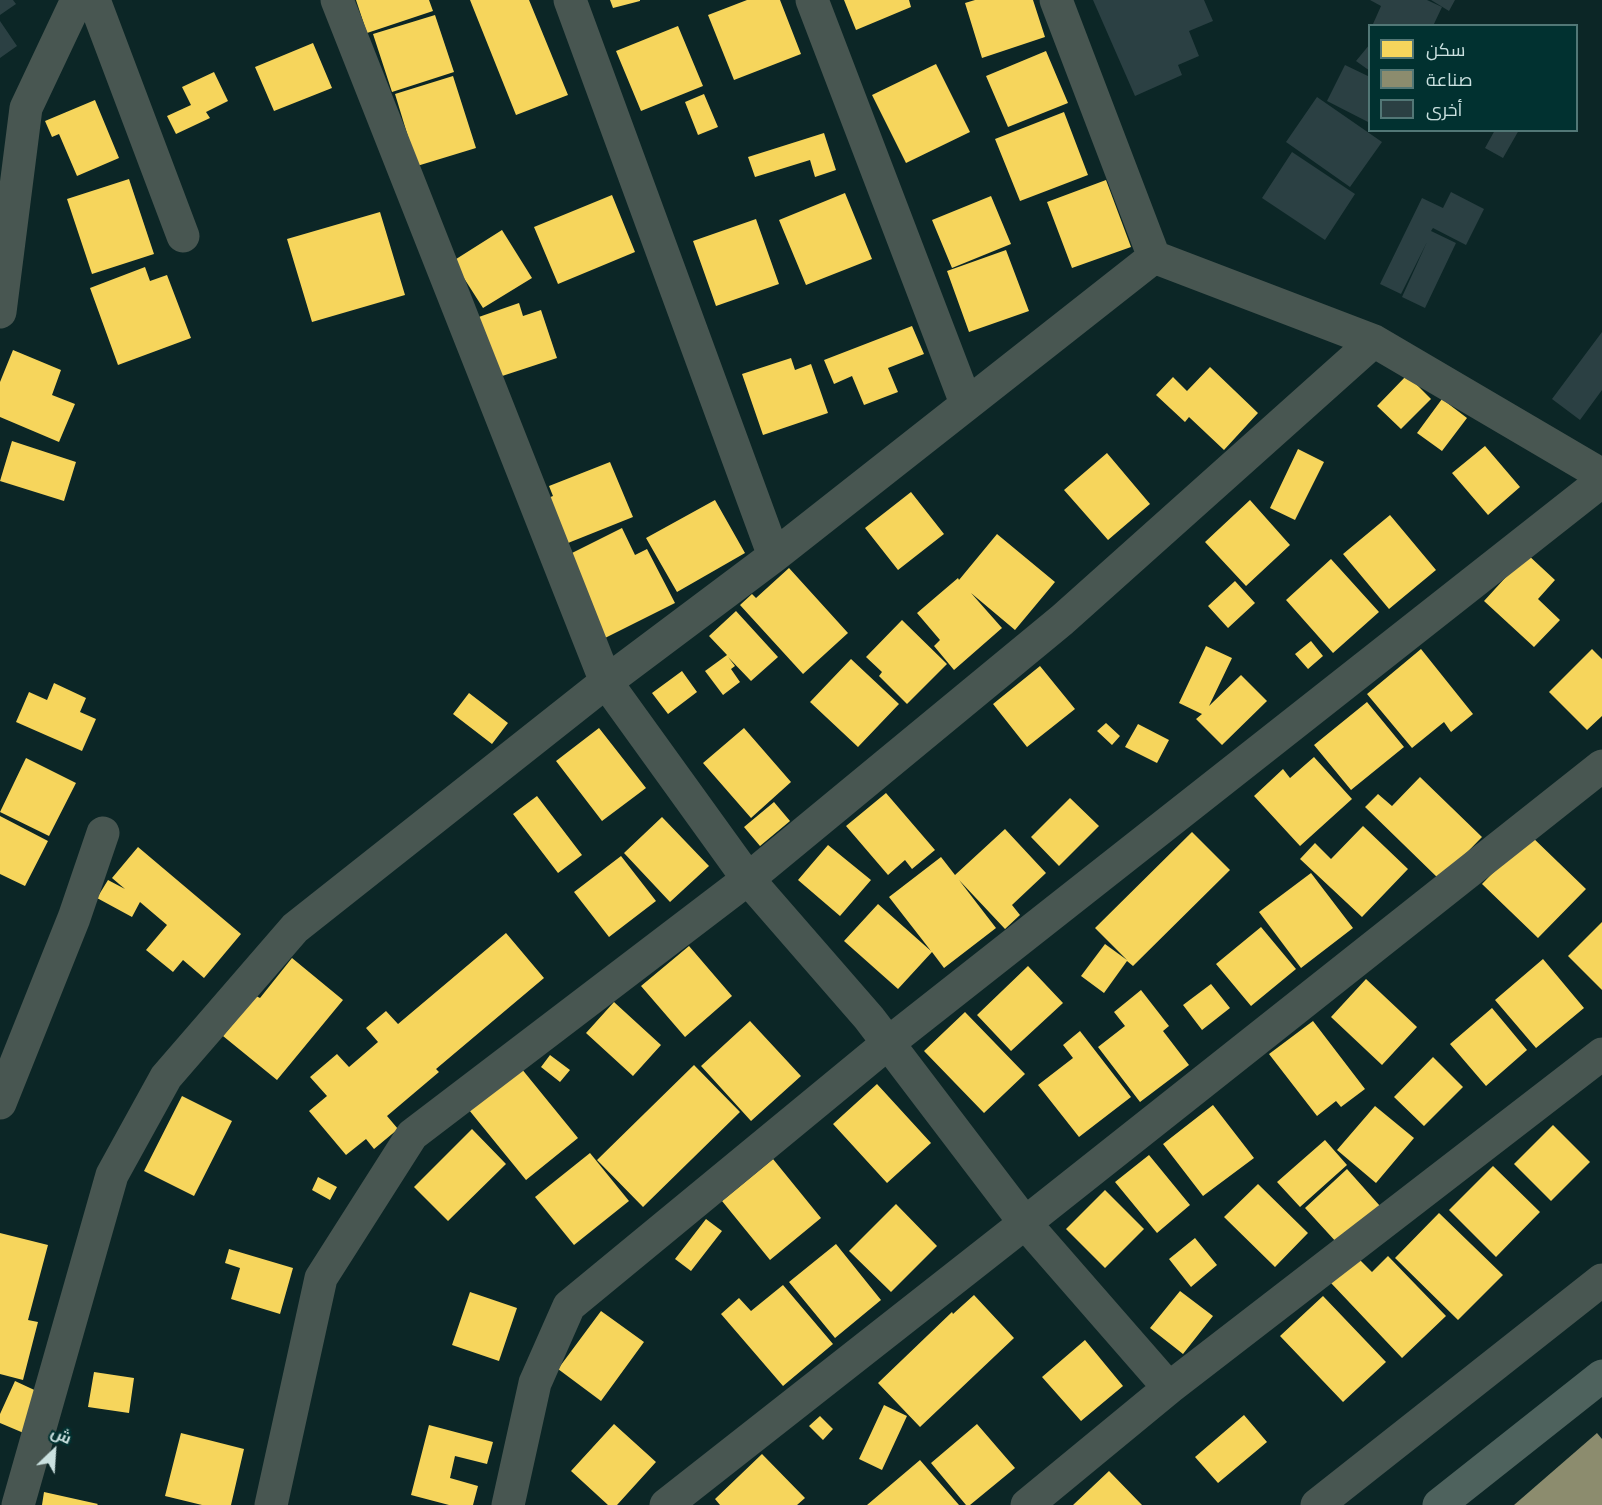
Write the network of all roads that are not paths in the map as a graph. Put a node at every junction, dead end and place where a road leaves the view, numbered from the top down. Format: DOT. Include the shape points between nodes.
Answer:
graph roads {
  1 [pos="77,0"];
  2 [pos="94,0"];
  3 [pos="337,0"];
  4 [pos="570,0"];
  5 [pos="812,0"];
  6 [pos="1056,0"];
  7 [pos="183,236"];
  8 [pos="1154,257"];
  9 [pos="0,312"];
  10 [pos="1374,341"];
  11 [pos="966,403"];
  12 [pos="1602,475"];
  13 [pos="1602,481"];
  14 [pos="774,556"];
  15 [pos="606,682"];
  16 [pos="1602,766"];
  17 [pos="103,833"];
  18 [pos="748,879"];
  19 [pos="887,1044"];
  20 [pos="1602,1054"];
  21 [pos="0,1103"];
  22 [pos="1025,1223"];
  23 [pos="1600,1288"];
  24 [pos="1600,1382"];
  25 [pos="1169,1388"];
  26 [pos="18,1505"];
  27 [pos="271,1505"];
  28 [pos="508,1505"];
  29 [pos="666,1505"];
  30 [pos="1027,1505"];
  31 [pos="1318,1505"];
  32 [pos="1439,1505"];
  1 -- 9 [label="street" via="26,108"];
  2 -- 7 [label="street"];
  3 -- 15 [label="street"];
  4 -- 14 [label="street"];
  5 -- 11 [label="street"];
  6 -- 8 [label="street"];
  8 -- 10 [label="street"];
  8 -- 11 [label="street"];
  10 -- 12 [label="street"];
  10 -- 18 [label="street" via="1062,620"];
  11 -- 14 [label="street"];
  13 -- 19 [label="street"];
  14 -- 15 [label="street"];
  15 -- 18 [label="street"];
  15 -- 26 [label="street" via="295,928 166,1077 112,1175"];
  16 -- 22 [label="street"];
  17 -- 21 [label="street" via="74,918"];
  18 -- 19 [label="street"];
  18 -- 27 [label="street" via="412,1135 321,1278"];
  19 -- 22 [label="street"];
  19 -- 28 [label="street" via="569,1306 535,1383"];
  20 -- 25 [label="street"];
  22 -- 25 [label="street"];
  22 -- 29 [label="street"];
  23 -- 31 [label="street"];
  24 -- 32 [label="highway"];
  25 -- 30 [label="street"];
}
